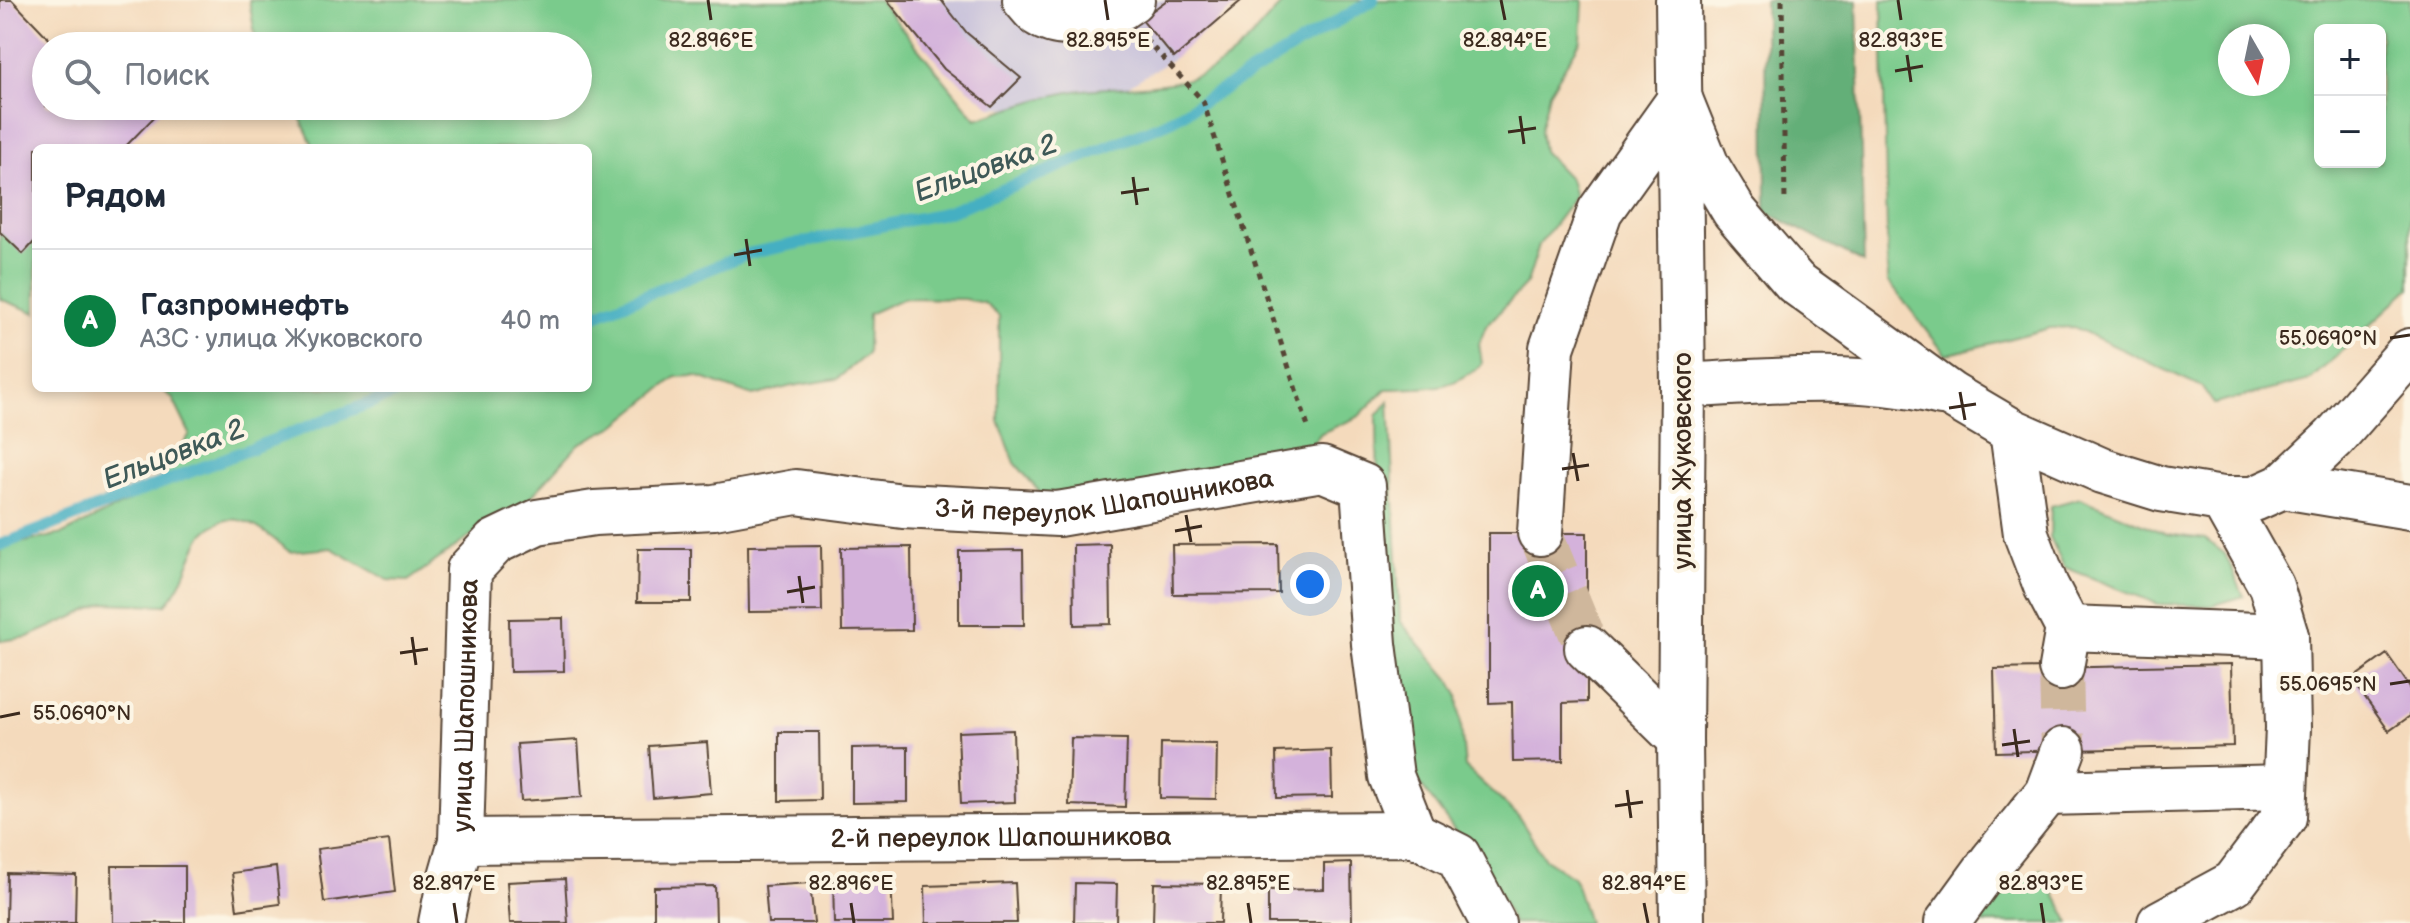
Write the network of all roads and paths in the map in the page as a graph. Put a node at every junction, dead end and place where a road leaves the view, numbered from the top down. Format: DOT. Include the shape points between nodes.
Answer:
graph roads {
  1 [pos="1025,0"];
  2 [pos="1678,0"];
  3 [pos="1782,0"];
  4 [pos="1124,5"];
  5 [pos="1680,99"];
  6 [pos="1787,214"];
  7 [pos="2410,351"];
  8 [pos="1683,386"];
  9 [pos="1951,395"];
  10 [pos="2012,431"];
  11 [pos="1322,469"];
  12 [pos="2283,486"];
  13 [pos="2222,499"];
  14 [pos="2410,507"];
  15 [pos="1540,533"];
  16 [pos="495,542"];
  17 [pos="2286,636"];
  18 [pos="1587,648"];
  19 [pos="1680,739"];
  20 [pos="2063,750"];
  21 [pos="2285,787"];
  22 [pos="2047,793"];
  23 [pos="1414,834"];
  24 [pos="461,841"];
  25 [pos="441,923"];
  26 [pos="1493,923"];
  27 [pos="1682,923"];
  28 [pos="1947,923"];
  29 [pos="2160,923"];
  1 -- 4 [label="street" via="1039,15 1072,25"];
  2 -- 5 [label="street, улица Жуковского"];
  3 -- 6 [label="path"];
  4 -- 11 [label="path" via="1203,101"];
  5 -- 8 [label="street, улица Жуковского"];
  5 -- 9 [label="street" via="1707,166 1734,211 1795,282"];
  5 -- 15 [label="street" via="1600,211 1552,348"];
  7 -- 12 [label="street" via="2334,438"];
  8 -- 9 [label="street" via="1817,380 1903,383"];
  8 -- 19 [label="street, улица Жуковского"];
  9 -- 10 [label="street"];
  10 -- 13 [label="street" via="2103,471 2161,489"];
  10 -- 17 [label="street" via="2026,534 2064,648"];
  11 -- 16 [label="street, 3-й переулок Шапошникова" via="1058,514 903,506 796,492 714,507 594,513 537,522"];
  11 -- 23 [label="street" via="1363,486 1374,644 1391,776"];
  12 -- 13 [label="street" via="2254,499"];
  12 -- 14 [label="street"];
  13 -- 17 [label="street" via="2271,586"];
  16 -- 24 [label="street, улица Шапошникова" via="469,570"];
  17 -- 21 [label="street"];
  18 -- 19 [label="street"];
  19 -- 27 [label="street, улица Жуковского"];
  20 -- 22 [label="street"];
  21 -- 22 [label="street"];
  21 -- 29 [label="street" via="2284,817 2234,883"];
  22 -- 28 [label="street"];
  23 -- 24 [label="street, 2-й переулок Шапошникова"];
  23 -- 26 [label="street, 2-й переулок Шапошникова" via="1458,856"];
  24 -- 25 [label="street, улица Шапошникова"];
}
